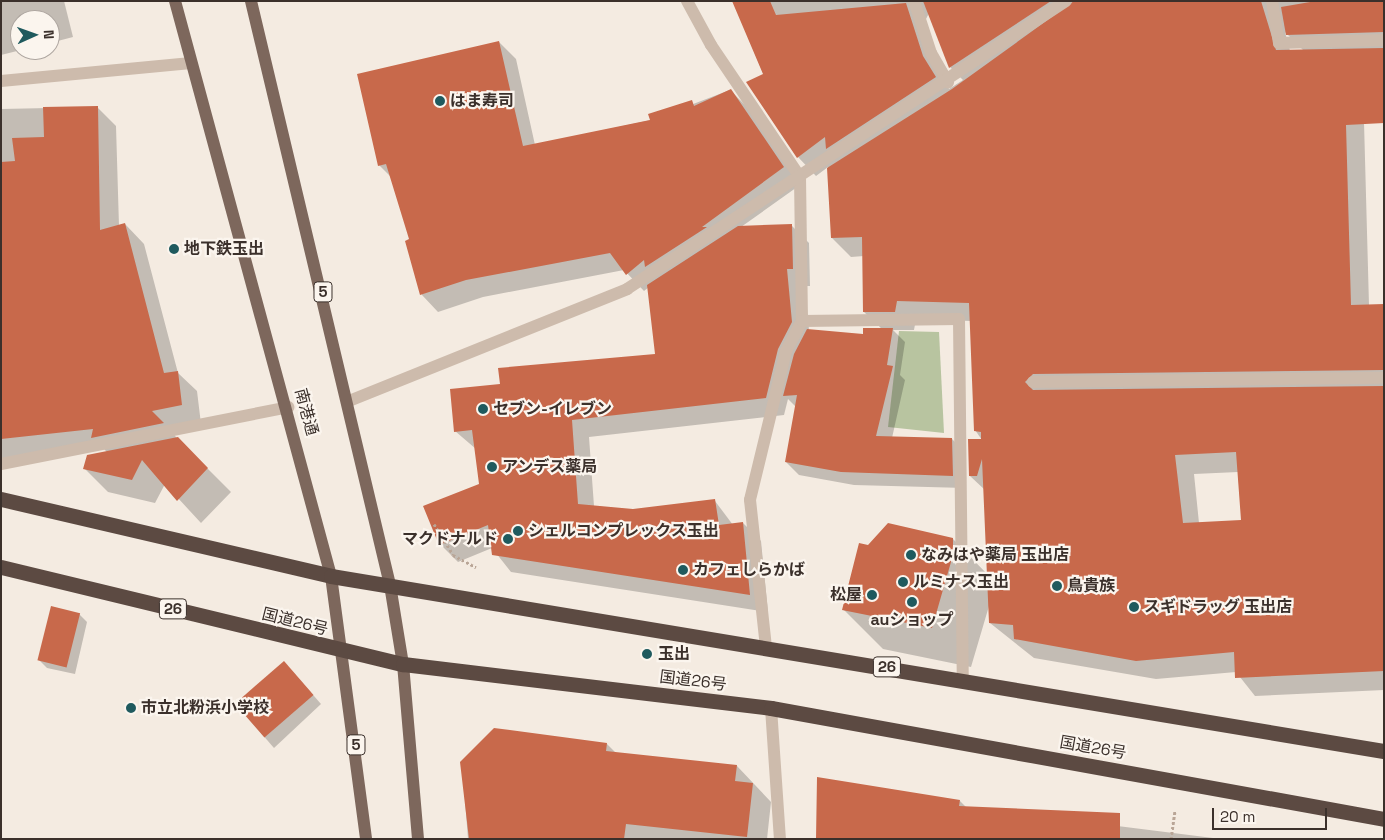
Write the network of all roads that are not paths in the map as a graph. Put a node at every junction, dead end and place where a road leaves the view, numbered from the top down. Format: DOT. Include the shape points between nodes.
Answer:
graph roads {
  1 [pos="175,1"];
  2 [pos="251,1"];
  3 [pos="687,1"];
  4 [pos="914,1"];
  5 [pos="1066,1"];
  6 [pos="1272,1"];
  7 [pos="1384,40"];
  8 [pos="191,63"];
  9 [pos="1,81"];
  10 [pos="948,82"];
  11 [pos="800,177"];
  12 [pos="802,321"];
  13 [pos="1384,378"];
  14 [pos="1033,382"];
  15 [pos="350,400"];
  16 [pos="288,407"];
  17 [pos="1,464"];
  18 [pos="1,499"];
  19 [pos="1,566"];
  20 [pos="331,576"];
  21 [pos="390,584"];
  22 [pos="766,647"];
  23 [pos="345,652"];
  24 [pos="403,664"];
  25 [pos="963,680"];
  26 [pos="771,708"];
  27 [pos="1384,751"];
  28 [pos="1384,819"];
  29 [pos="366,839"];
  30 [pos="418,839"];
  31 [pos="780,839"];
  1 -- 8 [label="main road, 南港通 / 5"];
  2 -- 15 [label="main road, 5"];
  3 -- 11 [label="street" via="711,45"];
  4 -- 10 [label="street" via="932,53"];
  5 -- 10 [label="street"];
  6 -- 7 [label="street" via="1279,43"];
  8 -- 9 [label="street"];
  8 -- 16 [label="main road, 南港通 / 5"];
  10 -- 11 [label="street"];
  11 -- 12 [label="street"];
  11 -- 15 [label="street" via="627,289"];
  12 -- 22 [label="street" via="786,351 750,500"];
  12 -- 25 [label="street" via="959,319"];
  13 -- 14 [label="street"];
  15 -- 21 [label="main road, 5"];
  16 -- 17 [label="street"];
  16 -- 20 [label="main road, 南港通 / 5"];
  18 -- 20 [label="highway, 26"];
  19 -- 23 [label="highway, 国道26号 / 26"];
  20 -- 21 [label="highway, 26"];
  20 -- 23 [label="main road, 南港通 / 5"];
  21 -- 22 [label="highway, 26"];
  21 -- 24 [label="main road, 5"];
  22 -- 25 [label="highway, 26"];
  23 -- 24 [label="highway, 国道26号 / 26"];
  23 -- 29 [label="main road, 南港通 / 5"];
  24 -- 26 [label="highway, 国道26号 / 26"];
  24 -- 30 [label="main road, 5"];
  25 -- 27 [label="highway, 26"];
  26 -- 28 [label="highway, 国道26号 / 26"];
  26 -- 31 [label="street"];
}
